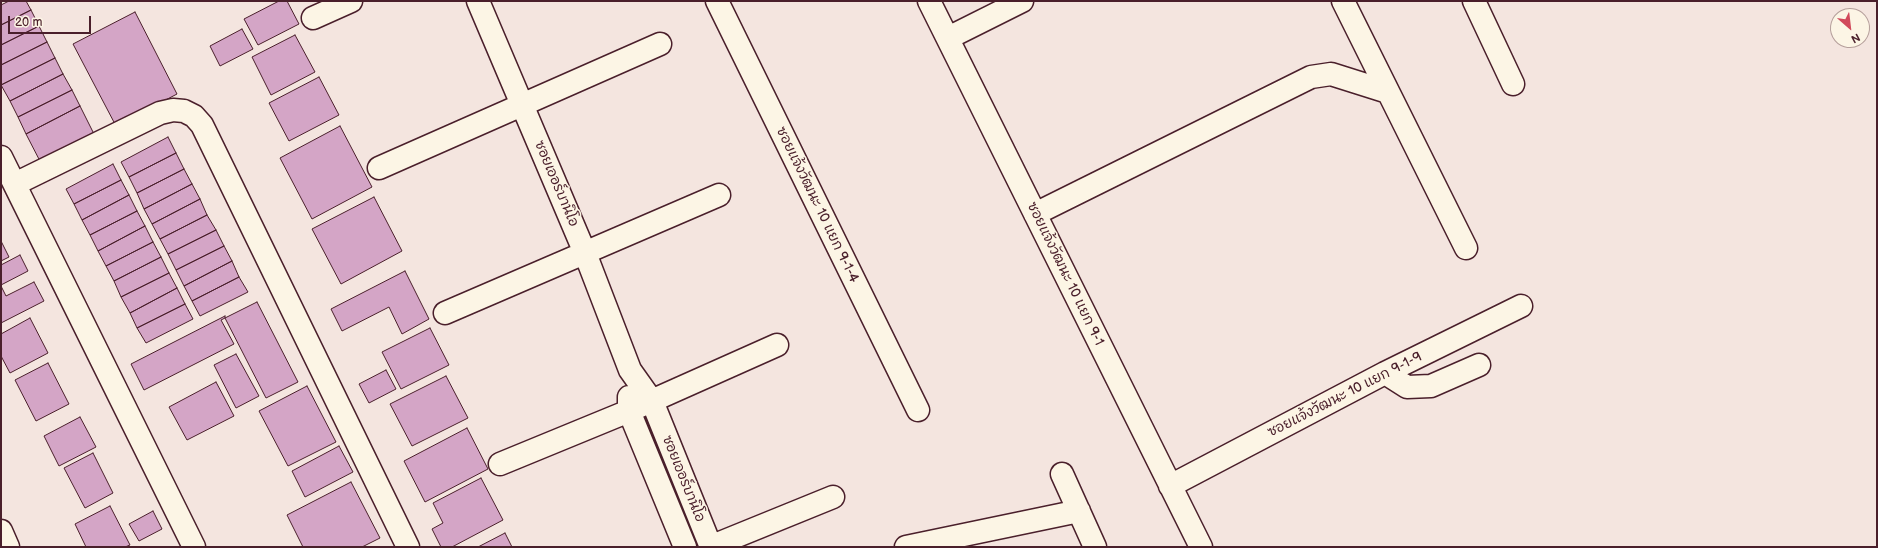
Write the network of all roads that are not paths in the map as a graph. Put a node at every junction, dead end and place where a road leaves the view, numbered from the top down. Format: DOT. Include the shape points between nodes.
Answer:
graph roads {
  1 [pos="351,1"];
  2 [pos="478,1"];
  3 [pos="717,1"];
  4 [pos="929,1"];
  5 [pos="1022,1"];
  6 [pos="1343,1"];
  7 [pos="1474,1"];
  8 [pos="313,18"];
  9 [pos="948,38"];
  10 [pos="660,44"];
  11 [pos="1513,84"];
  12 [pos="1388,92"];
  13 [pos="523,106"];
  14 [pos="1,157"];
  15 [pos="380,168"];
  16 [pos="15,184"];
  17 [pos="719,195"];
  18 [pos="1035,214"];
  19 [pos="1466,248"];
  20 [pos="585,253"];
  21 [pos="1521,306"];
  22 [pos="445,313"];
  23 [pos="777,345"];
  24 [pos="1479,364"];
  25 [pos="630,370"];
  26 [pos="1385,373"];
  27 [pos="652,401"];
  28 [pos="918,410"];
  29 [pos="629,411"];
  30 [pos="500,464"];
  31 [pos="1062,474"];
  32 [pos="1170,486"];
  33 [pos="833,497"];
  34 [pos="1079,511"];
  35 [pos="1,531"];
  36 [pos="8,547"];
  37 [pos="194,547"];
  38 [pos="408,547"];
  39 [pos="685,547"];
  40 [pos="710,547"];
  41 [pos="906,547"];
  42 [pos="1095,547"];
  43 [pos="1201,547"];
  1 -- 8 [label="street"];
  2 -- 13 [label="street, ซอยเออร์บานิโอ"];
  3 -- 28 [label="street, ซอยแจ้งวัฒนะ 10 แยก 9-1-4"];
  4 -- 9 [label="street, ซอยแจ้งวัฒนะ 10 แยก 9-1"];
  5 -- 9 [label="street"];
  6 -- 12 [label="street"];
  7 -- 11 [label="street"];
  9 -- 18 [label="street, ซอยแจ้งวัฒนะ 10 แยก 9-1"];
  10 -- 13 [label="street"];
  12 -- 18 [label="street" via="1331,74 1311,77"];
  12 -- 19 [label="street"];
  13 -- 15 [label="street"];
  13 -- 20 [label="street, ซอยเออร์บานิโอ"];
  14 -- 16 [label="street"];
  16 -- 37 [label="street"];
  16 -- 38 [label="street" via="160,112 184,111 194,116 202,125"];
  17 -- 20 [label="street"];
  18 -- 32 [label="street, ซอยแจ้งวัฒนะ 10 แยก 9-1"];
  20 -- 22 [label="street"];
  20 -- 25 [label="street, ซอยเออร์บานิโอ"];
  21 -- 26 [label="street, ซอยแจ้งวัฒนะ 10 แยก 9-1-9"];
  23 -- 27 [label="street"];
  24 -- 26 [label="street" via="1431,386 1407,387"];
  25 -- 27 [label="street, ซอยเออร์บานิโอ"];
  25 -- 29 [label="street, ซอยเออร์บานิโอ"];
  26 -- 32 [label="street, ซอยแจ้งวัฒนะ 10 แยก 9-1-9"];
  27 -- 29 [label="street"];
  27 -- 40 [label="street, ซอยเออร์บานิโอ"];
  29 -- 30 [label="street"];
  29 -- 39 [label="street, ซอยเออร์บานิโอ"];
  31 -- 34 [label="street"];
  32 -- 43 [label="street, ซอยแจ้งวัฒนะ 10 แยก 9-1"];
  33 -- 40 [label="street"];
  34 -- 41 [label="street"];
  34 -- 42 [label="street"];
  35 -- 36 [label="street"];
}
